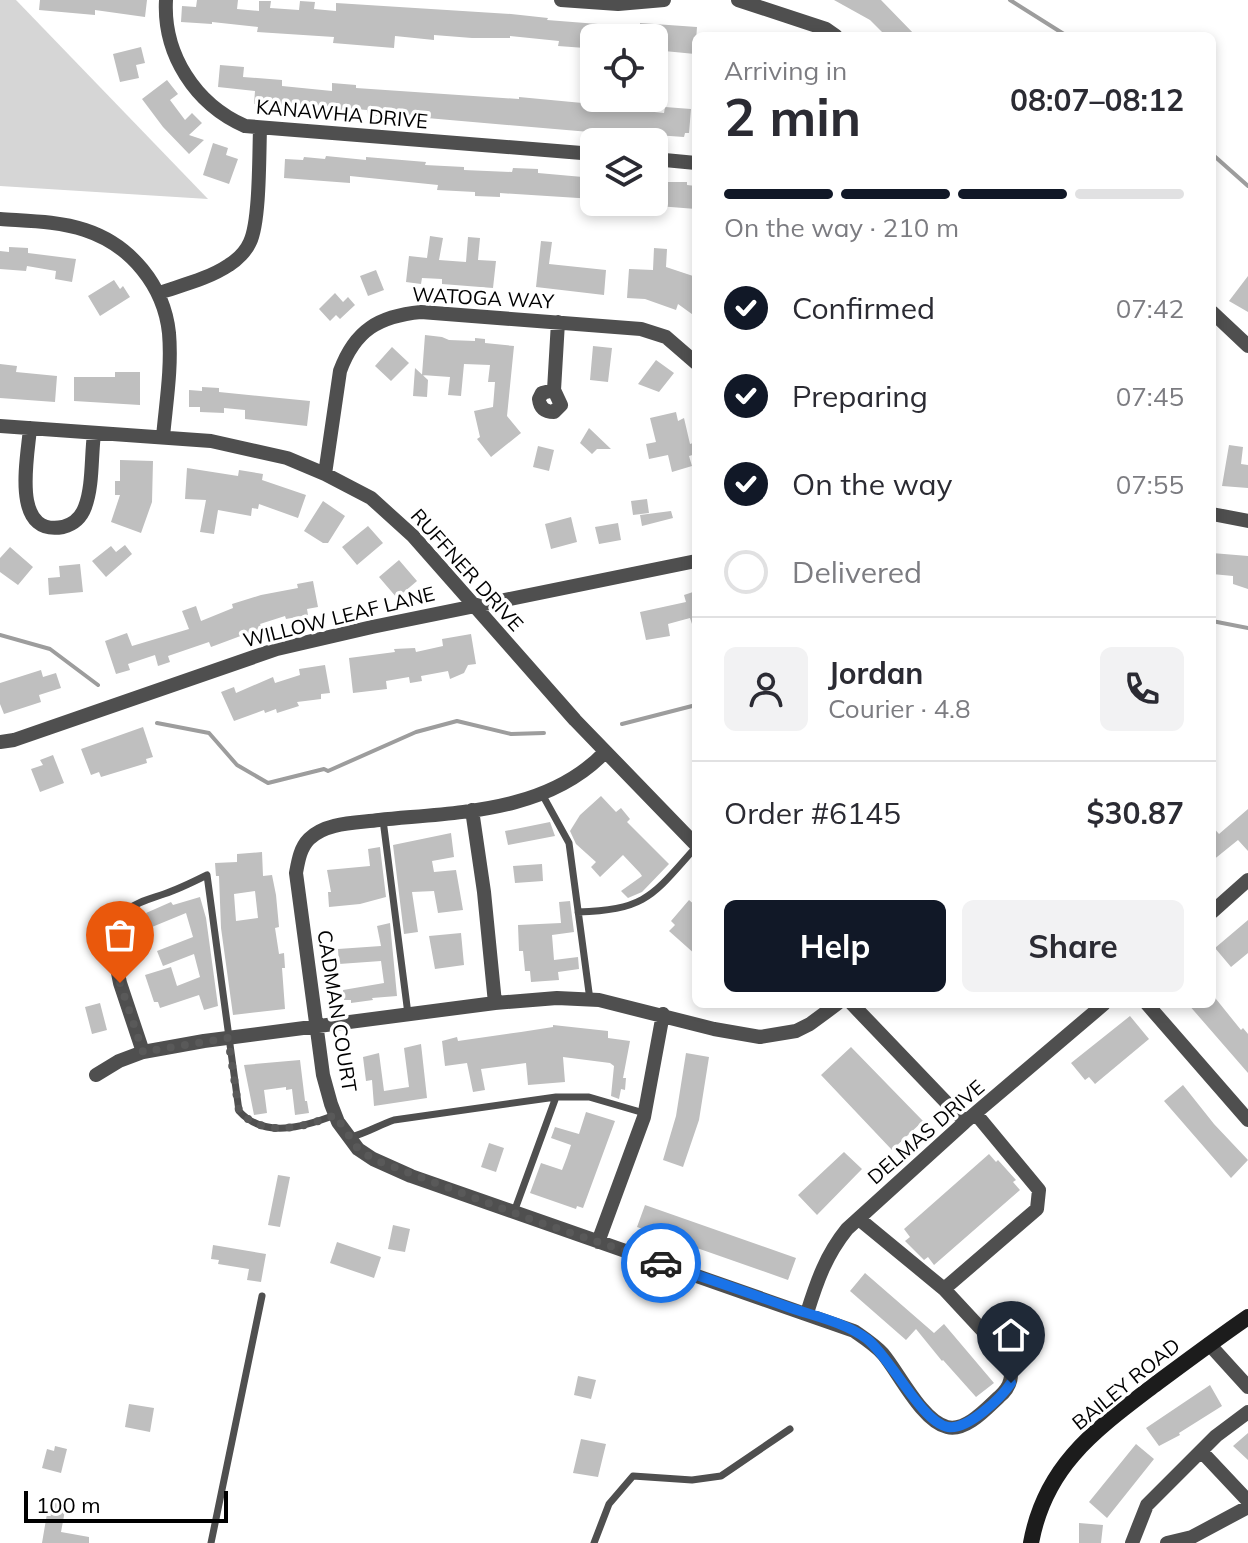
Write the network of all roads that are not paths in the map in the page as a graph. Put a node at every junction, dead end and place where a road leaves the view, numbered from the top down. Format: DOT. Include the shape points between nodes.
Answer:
graph roads {
  1 [pos="166,0"];
  2 [pos="561,0"];
  3 [pos="664,0"];
  4 [pos="738,0"];
  5 [pos="830,32"];
  6 [pos="260,129"];
  7 [pos="580,153"];
  8 [pos="668,160"];
  9 [pos="692,163"];
  10 [pos="0,219"];
  11 [pos="159,293"];
  12 [pos="1216,316"];
  13 [pos="558,322"];
  14 [pos="1248,346"];
  15 [pos="692,359"];
  16 [pos="554,390"];
  17 [pos="0,426"];
  18 [pos="30,428"];
  19 [pos="94,434"];
  20 [pos="163,437"];
  21 [pos="325,474"];
  22 [pos="1216,515"];
  23 [pos="1248,521"];
  24 [pos="692,562"];
  25 [pos="473,606"];
  26 [pos="0,742"];
  27 [pos="605,752"];
  28 [pos="542,794"];
  29 [pos="472,810"];
  30 [pos="383,820"];
  31 [pos="692,842"];
  32 [pos="692,851"];
  33 [pos="1248,880"];
  34 [pos="1216,908"];
  35 [pos="578,912"];
  36 [pos="111,938"];
  37 [pos="590,1000"];
  38 [pos="495,1003"];
  39 [pos="832,1008"];
  40 [pos="856,1008"];
  41 [pos="1099,1008"];
  42 [pos="1150,1008"];
  43 [pos="663,1014"];
  44 [pos="408,1016"];
  45 [pos="317,1026"];
  46 [pos="228,1038"];
  47 [pos="143,1052"];
  48 [pos="96,1075"];
  49 [pos="556,1097"];
  50 [pos="644,1113"];
  51 [pos="335,1115"];
  52 [pos="970,1118"];
  53 [pos="1248,1120"];
  54 [pos="349,1138"];
  55 [pos="513,1213"];
  56 [pos="859,1219"];
  57 [pos="598,1242"];
  58 [pos="944,1289"];
  59 [pos="262,1296"];
  60 [pos="807,1313"];
  61 [pos="1248,1317"];
  62 [pos="1209,1344"];
  63 [pos="1248,1387"];
  64 [pos="1248,1412"];
  65 [pos="790,1429"];
  66 [pos="1201,1451"];
  67 [pos="1248,1504"];
  68 [pos="211,1543"];
  69 [pos="594,1543"];
  70 [pos="1031,1543"];
  71 [pos="1132,1543"];
  72 [pos="1167,1543"];
  1 -- 6 [label="street, KANAWHA DRIVE" via="166,33 185,74 215,110"];
  2 -- 3 [label="street"];
  4 -- 5 [label="street"];
  6 -- 7 [label="street, KANAWHA DRIVE"];
  6 -- 11 [label="street" via="252,239 230,265"];
  8 -- 9 [label="street"];
  10 -- 11 [label="street" via="57,224 100,236 127,253"];
  11 -- 20 [label="street" via="170,359"];
  12 -- 14 [label="street"];
  13 -- 15 [label="street, WATOGA WAY" via="656,332"];
  13 -- 16 [label="street"];
  13 -- 21 [label="street, WATOGA WAY" via="421,312 399,314 367,329 350,347 340,371"];
  17 -- 18 [label="street, RUFFNER DRIVE"];
  18 -- 19 [label="street, RUFFNER DRIVE"];
  18 -- 19 [label="street" via="26,502 36,520 51,527 76,521 86,505"];
  19 -- 20 [label="street, RUFFNER DRIVE"];
  20 -- 21 [label="street, RUFFNER DRIVE" via="266,453"];
  21 -- 25 [label="street, RUFFNER DRIVE" via="371,498 413,536"];
  22 -- 23 [label="street"];
  24 -- 25 [label="street, WILLOW LEAF LANE"];
  25 -- 26 [label="street, WILLOW LEAF LANE" via="277,649"];
  25 -- 27 [label="street, RUFFNER DRIVE"];
  27 -- 28 [label="street, CADMAN COURT" via="582,773"];
  27 -- 31 [label="street, RUFFNER DRIVE"];
  28 -- 29 [label="street, CADMAN COURT"];
  28 -- 35 [label="lane" via="569,843"];
  29 -- 30 [label="street, CADMAN COURT"];
  29 -- 38 [label="street"];
  30 -- 44 [label="lane"];
  30 -- 45 [label="street, CADMAN COURT" via="325,829 300,853 296,873"];
  32 -- 35 [label="lane" via="641,902"];
  33 -- 34 [label="street"];
  35 -- 37 [label="lane"];
  36 -- 46 [label="lane" via="138,902 207,875"];
  36 -- 47 [label="street"];
  37 -- 38 [label="street"];
  37 -- 43 [label="street"];
  38 -- 44 [label="street"];
  39 -- 43 [label="street" via="796,1031 760,1037"];
  40 -- 52 [label="street"];
  41 -- 52 [label="street, DELMAS DRIVE"];
  42 -- 53 [label="street"];
  43 -- 50 [label="street"];
  44 -- 45 [label="street"];
  45 -- 46 [label="street"];
  45 -- 51 [label="street, CADMAN COURT"];
  46 -- 47 [label="street"];
  46 -- 51 [label="lane" via="236,1099 247,1120 268,1128 292,1127"];
  47 -- 48 [label="street"];
  49 -- 50 [label="lane" via="589,1097"];
  49 -- 54 [label="lane" via="394,1120"];
  49 -- 55 [label="lane"];
  50 -- 57 [label="street"];
  51 -- 54 [label="street, CADMAN COURT"];
  52 -- 56 [label="street, DELMAS DRIVE"];
  52 -- 58 [label="street" via="1039,1190 1037,1209"];
  54 -- 55 [label="street, CADMAN COURT" via="373,1159"];
  55 -- 57 [label="street, CADMAN COURT"];
  56 -- 58 [label="street, CADMAN COURT"];
  56 -- 60 [label="street, DELMAS DRIVE" via="822,1266"];
  57 -- 60 [label="street, CADMAN COURT"];
  58 -- 60 [label="street, CADMAN COURT" via="994,1341 1012,1370 1004,1392 957,1427 946,1427 923,1410 868,1340"];
  59 -- 68 [label="lane"];
  61 -- 62 [label="street, BAILEY ROAD"];
  62 -- 63 [label="street"];
  62 -- 70 [label="street, BAILEY ROAD" via="1108,1419 1074,1453 1047,1491"];
  64 -- 66 [label="street"];
  65 -- 69 [label="lane" via="721,1476 633,1476 609,1504"];
  66 -- 67 [label="street"];
  66 -- 71 [label="street" via="1147,1505"];
  67 -- 72 [label="street" via="1192,1537"];
}
